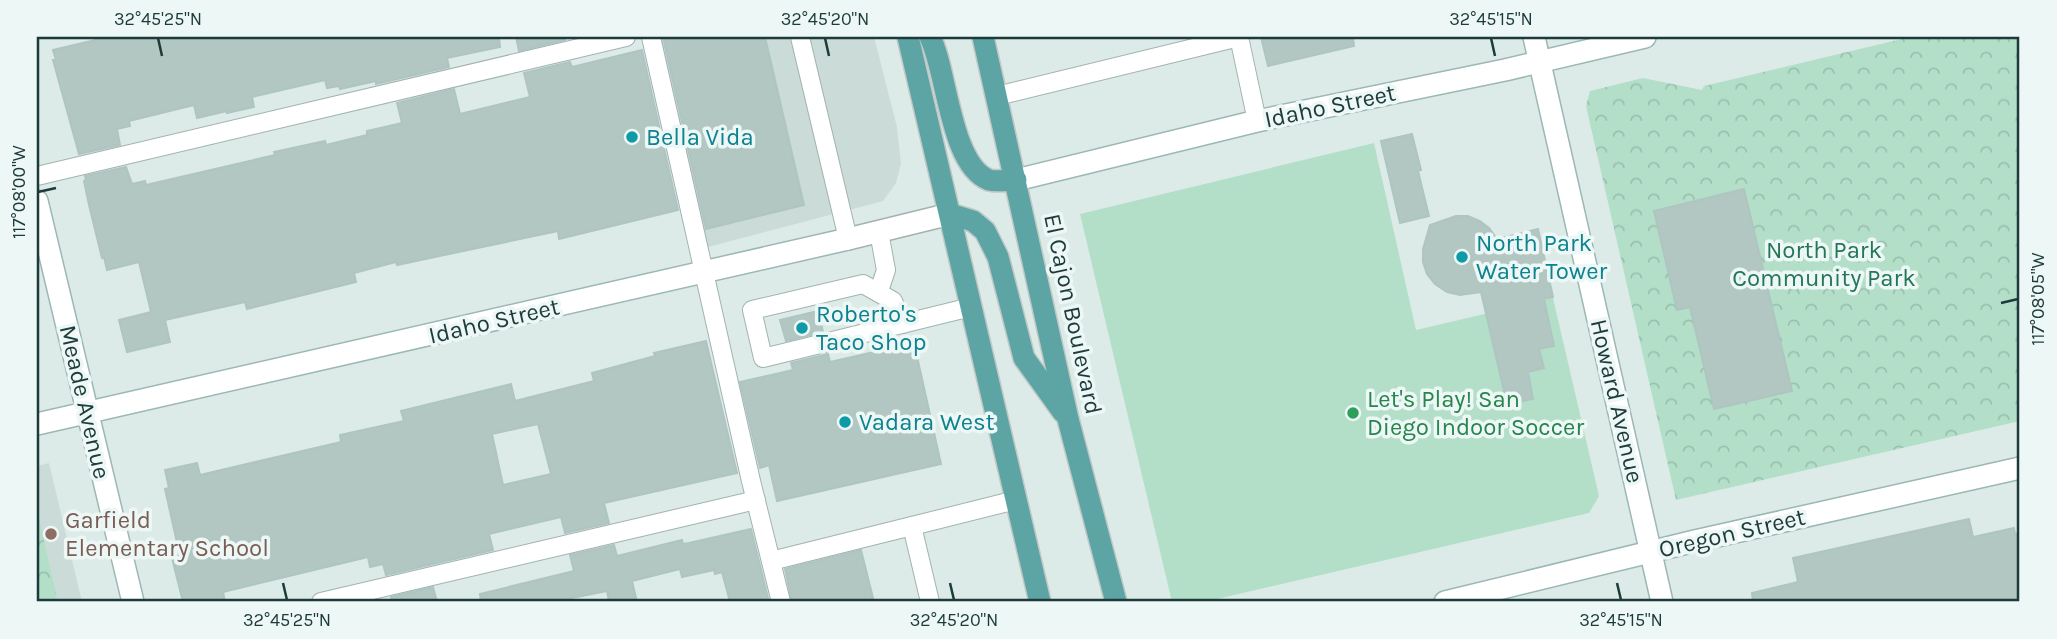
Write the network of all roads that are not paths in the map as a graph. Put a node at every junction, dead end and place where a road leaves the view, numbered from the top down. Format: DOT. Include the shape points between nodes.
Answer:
graph roads {
  1 [pos="626,37"];
  2 [pos="651,37"];
  3 [pos="800,37"];
  4 [pos="908,37"];
  5 [pos="930,37"];
  6 [pos="983,37"];
  7 [pos="1239,37"];
  8 [pos="1534,37"];
  9 [pos="1645,37"];
  10 [pos="1541,62"];
  11 [pos="997,96"];
  12 [pos="1257,121"];
  13 [pos="37,176"];
  14 [pos="1016,180"];
  15 [pos="37,201"];
  16 [pos="950,214"];
  17 [pos="879,232"];
  18 [pos="848,239"];
  19 [pos="706,273"];
  20 [pos="879,291"];
  21 [pos="971,307"];
  22 [pos="903,324"];
  23 [pos="87,413"];
  24 [pos="1068,419"];
  25 [pos="37,424"];
  26 [pos="2020,468"];
  27 [pos="756,500"];
  28 [pos="1016,500"];
  29 [pos="912,526"];
  30 [pos="1650,552"];
  31 [pos="771,561"];
  32 [pos="133,602"];
  33 [pos="321,602"];
  34 [pos="781,602"];
  35 [pos="930,602"];
  36 [pos="1040,602"];
  37 [pos="1116,602"];
  38 [pos="1445,602"];
  39 [pos="1662,602"];
  1 -- 13 [label="lane"];
  2 -- 19 [label="lane"];
  3 -- 18 [label="lane"];
  4 -- 16 [label="main road"];
  5 -- 14 [label="main road" via="954,129 967,157 990,180"];
  6 -- 11 [label="main road, El Cajon Boulevard"];
  7 -- 11 [label="lane"];
  7 -- 12 [label="lane"];
  8 -- 10 [label="street, Howard Avenue"];
  9 -- 10 [label="street, Idaho Street"];
  10 -- 12 [label="street, Idaho Street"];
  10 -- 30 [label="street, Howard Avenue"];
  11 -- 14 [label="main road, El Cajon Boulevard"];
  12 -- 14 [label="street, Idaho Street"];
  14 -- 24 [label="main road, El Cajon Boulevard"];
  15 -- 23 [label="street, Meade Avenue"];
  16 -- 17 [label="street, Idaho Street"];
  16 -- 21 [label="main road"];
  16 -- 24 [label="main road" via="973,221 985,231 998,257 1024,358"];
  17 -- 18 [label="street, Idaho Street"];
  17 -- 20 [label="lane" via="886,270"];
  18 -- 19 [label="street, Idaho Street"];
  19 -- 23 [label="street, Idaho Street"];
  19 -- 27 [label="lane"];
  20 -- 22 [label="lane" via="893,301"];
  20 -- 22 [label="lane" via="863,284 752,310 763,358"];
  21 -- 22 [label="lane"];
  21 -- 28 [label="main road"];
  23 -- 25 [label="street, Idaho Street"];
  23 -- 32 [label="street, Meade Avenue"];
  24 -- 37 [label="main road, El Cajon Boulevard"];
  26 -- 30 [label="street, Oregon Street"];
  27 -- 31 [label="lane"];
  27 -- 33 [label="lane"];
  28 -- 29 [label="lane"];
  28 -- 36 [label="main road"];
  29 -- 31 [label="lane"];
  29 -- 35 [label="lane"];
  30 -- 38 [label="street, Oregon Street"];
  30 -- 39 [label="street, Howard Avenue"];
  31 -- 34 [label="lane"];
}
